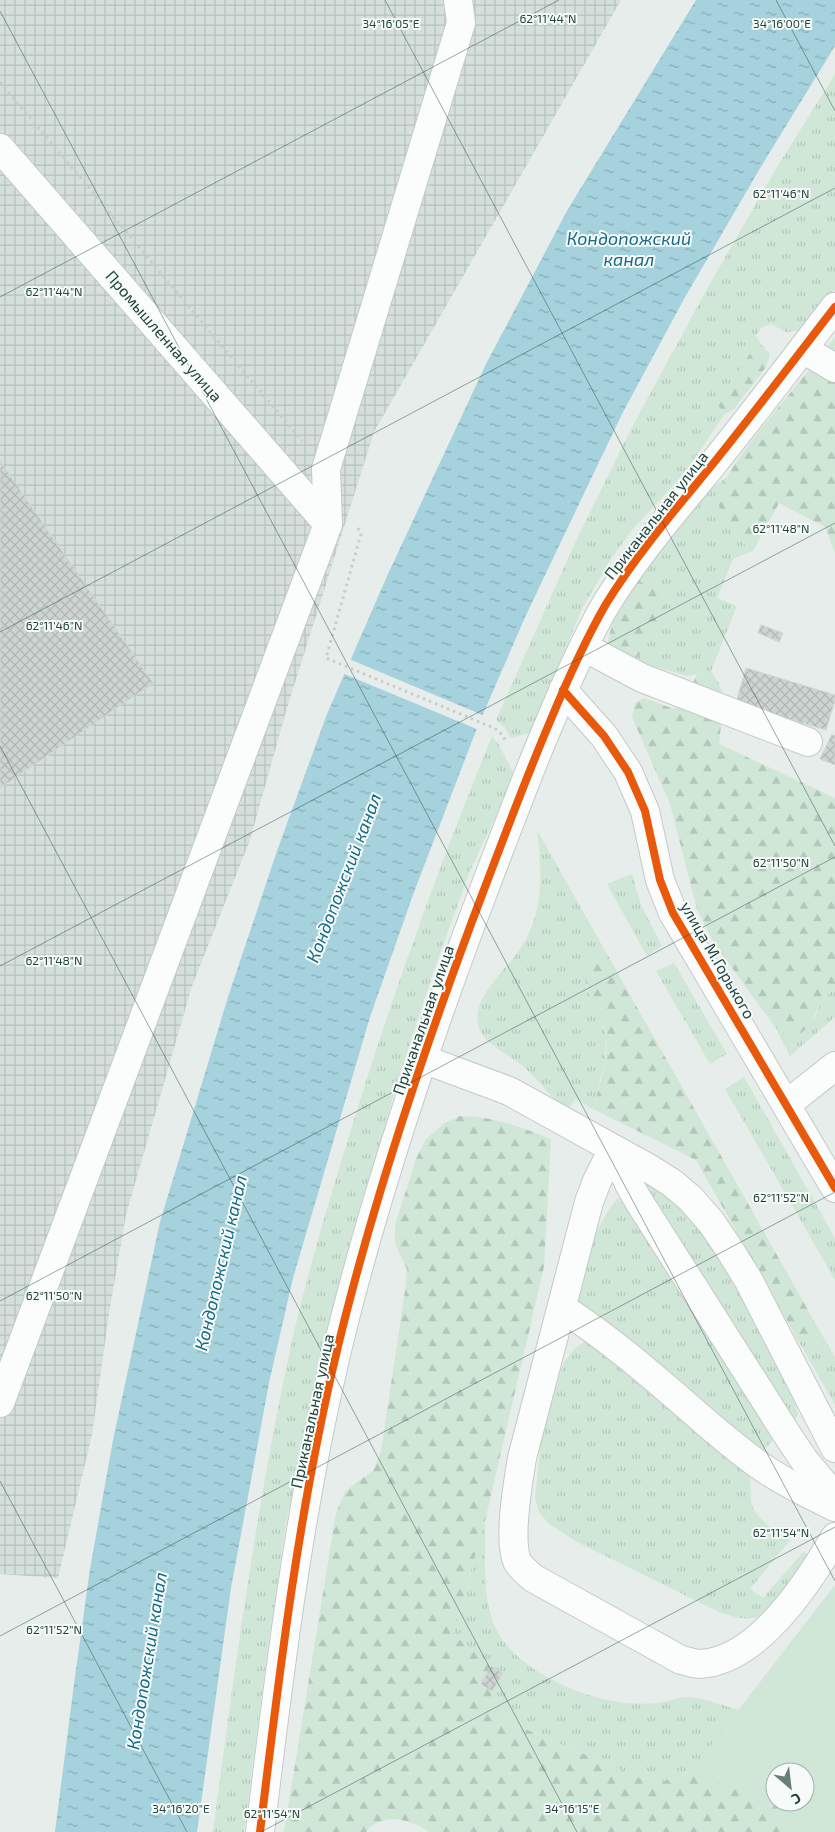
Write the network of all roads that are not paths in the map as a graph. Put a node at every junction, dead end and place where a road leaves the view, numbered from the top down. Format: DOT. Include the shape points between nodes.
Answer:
graph roads {
  1 [pos="458,0"];
  2 [pos="0,148"];
  3 [pos="835,307"];
  4 [pos="802,349"];
  5 [pos="835,368"];
  6 [pos="328,524"];
  7 [pos="584,647"];
  8 [pos="563,690"];
  9 [pos="808,742"];
  10 [pos="423,1059"];
  11 [pos="835,1066"];
  12 [pos="787,1104"];
  13 [pos="613,1149"];
  14 [pos="834,1183"];
  15 [pos="562,1308"];
  16 [pos="0,1404"];
  17 [pos="835,1448"];
  18 [pos="835,1497"];
  19 [pos="835,1506"];
  20 [pos="835,1537"];
  21 [pos="260,1832"];
  1 -- 6 [label="street" via="461,24 326,469"];
  2 -- 6 [label="street, Промышленная улица"];
  3 -- 4 [label="street, Приканальная улица"];
  4 -- 5 [label="street"];
  4 -- 7 [label="street, Приканальная улица" via="640,553"];
  6 -- 16 [label="street"];
  7 -- 8 [label="street, Приканальная улица"];
  7 -- 9 [label="street" via="642,678"];
  8 -- 10 [label="street, Приканальная улица" via="526,778"];
  8 -- 12 [label="street, улица М.Горького" via="604,736 628,772 646,812 660,880 673,913"];
  10 -- 13 [label="street" via="509,1091"];
  10 -- 21 [label="street, Приканальная улица" via="370,1228 334,1364 293,1588"];
  11 -- 12 [label="street"];
  12 -- 14 [label="street, улица М.Горького"];
  13 -- 15 [label="street" via="589,1202"];
  13 -- 17 [label="street" via="672,1183 692,1199 711,1222 749,1281"];
  13 -- 18 [label="street" via="638,1200 788,1436"];
  15 -- 19 [label="street" via="590,1326 766,1470"];
  15 -- 20 [label="street" via="516,1492 514,1548 524,1571 682,1660 698,1664 731,1656 765,1630 798,1593"];
}
